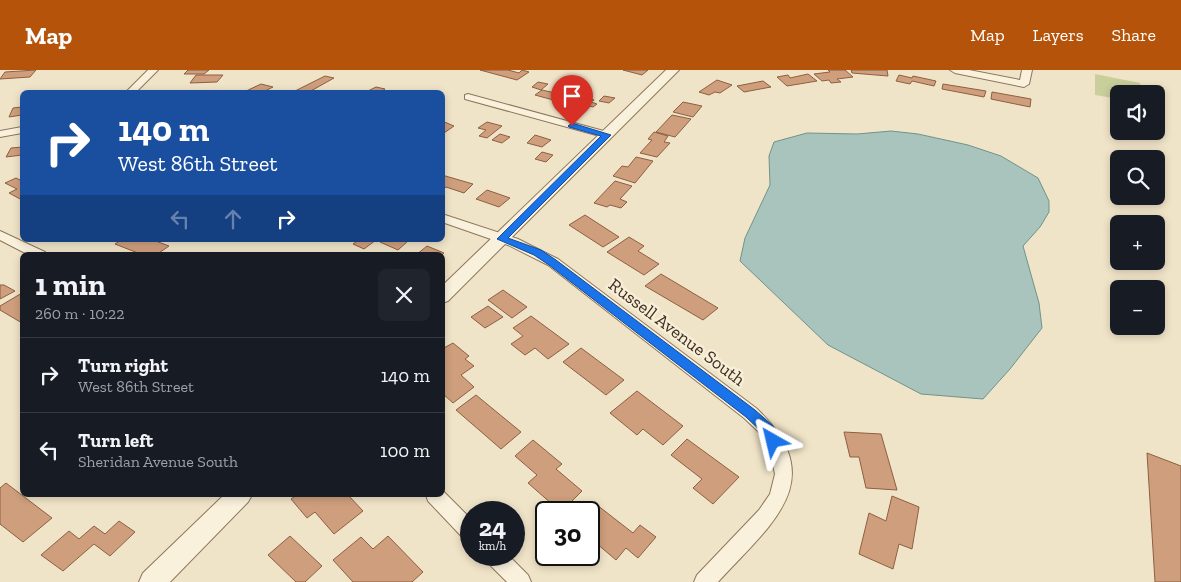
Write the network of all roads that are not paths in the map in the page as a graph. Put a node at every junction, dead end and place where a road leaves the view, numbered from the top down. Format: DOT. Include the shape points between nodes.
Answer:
graph roads {
  1 [pos="153,70"];
  2 [pos="673,70"];
  3 [pos="955,70"];
  4 [pos="1027,70"];
  5 [pos="134,90"];
  6 [pos="468,97"];
  7 [pos="20,130"];
  8 [pos="0,134"];
  9 [pos="607,135"];
  10 [pos="445,219"];
  11 [pos="0,235"];
  12 [pos="502,239"];
  13 [pos="34,252"];
  14 [pos="445,294"];
  15 [pos="238,497"];
  16 [pos="437,497"];
  17 [pos="460,521"];
  18 [pos="505,566"];
  19 [pos="152,582"];
  20 [pos="521,582"];
  21 [pos="704,582"];
  1 -- 5 [label="street"];
  2 -- 9 [label="street"];
  3 -- 4 [label="street" via="1024,84"];
  6 -- 9 [label="street"];
  7 -- 8 [label="street"];
  9 -- 12 [label="street"];
  10 -- 12 [label="street, Russell Avenue South"];
  11 -- 13 [label="street"];
  12 -- 14 [label="street"];
  12 -- 21 [label="street, Russell Avenue South" via="538,252 553,262 768,430 784,474 778,497 766,516"];
  15 -- 19 [label="street"];
  16 -- 17 [label="street"];
  18 -- 20 [label="street"];
}
